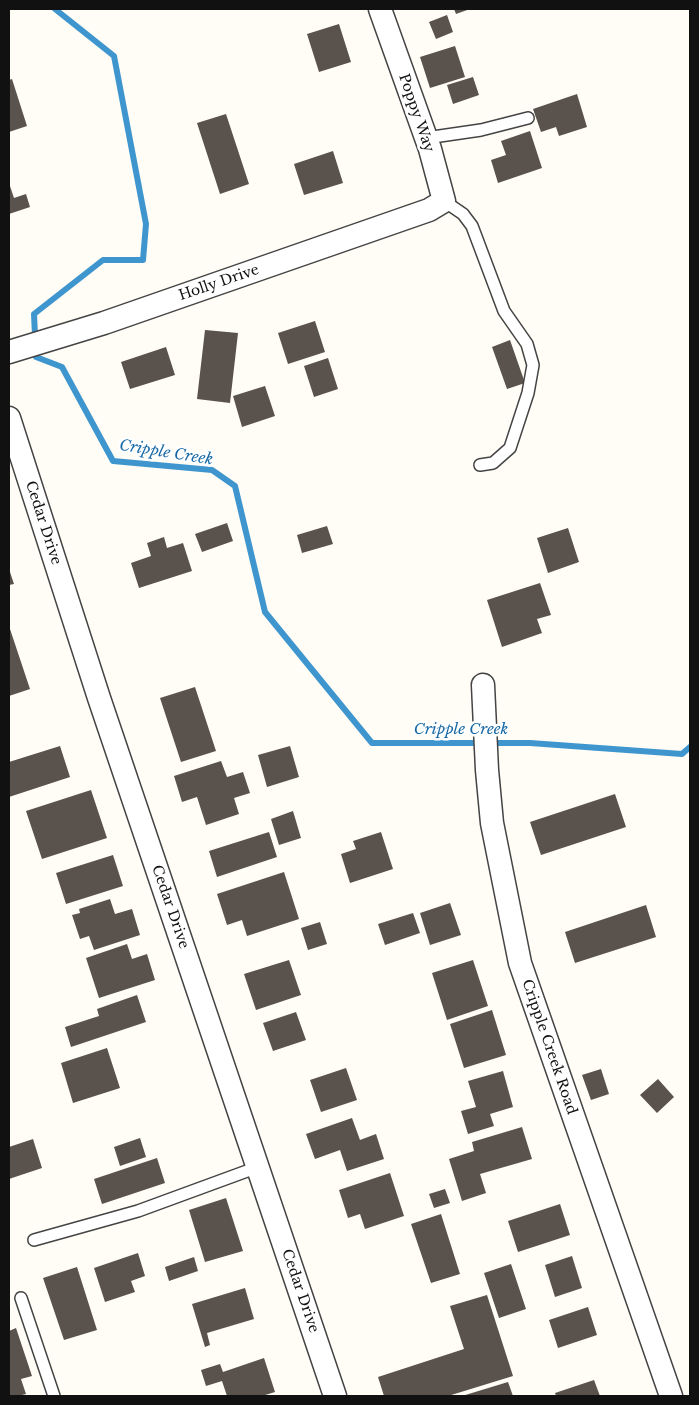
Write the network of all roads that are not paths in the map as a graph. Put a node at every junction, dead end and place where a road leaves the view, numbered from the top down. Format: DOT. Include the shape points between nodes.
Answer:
graph roads {
  1 [pos="380,9"];
  2 [pos="528,118"];
  3 [pos="426,138"];
  4 [pos="437,206"];
  5 [pos="15,350"];
  6 [pos="9,418"];
  7 [pos="480,465"];
  8 [pos="483,685"];
  9 [pos="258,1167"];
  10 [pos="34,1240"];
  11 [pos="21,1298"];
  12 [pos="54,1396"];
  13 [pos="335,1396"];
  14 [pos="671,1396"];
  1 -- 3 [label="street, Poppy Way"];
  2 -- 3 [label="lane" via="481,130"];
  3 -- 4 [label="street, Poppy Way"];
  4 -- 5 [label="street, Holly Drive"];
  4 -- 7 [label="lane" via="463,214 472,226 504,311 527,344 533,365 528,393 510,448 493,463"];
  6 -- 9 [label="street, Cedar Drive" via="99,698"];
  8 -- 14 [label="street, Cripple Creek Road" via="492,823 520,964"];
  9 -- 10 [label="lane" via="138,1210"];
  9 -- 13 [label="street, Cedar Drive"];
  11 -- 12 [label="lane"];
}
